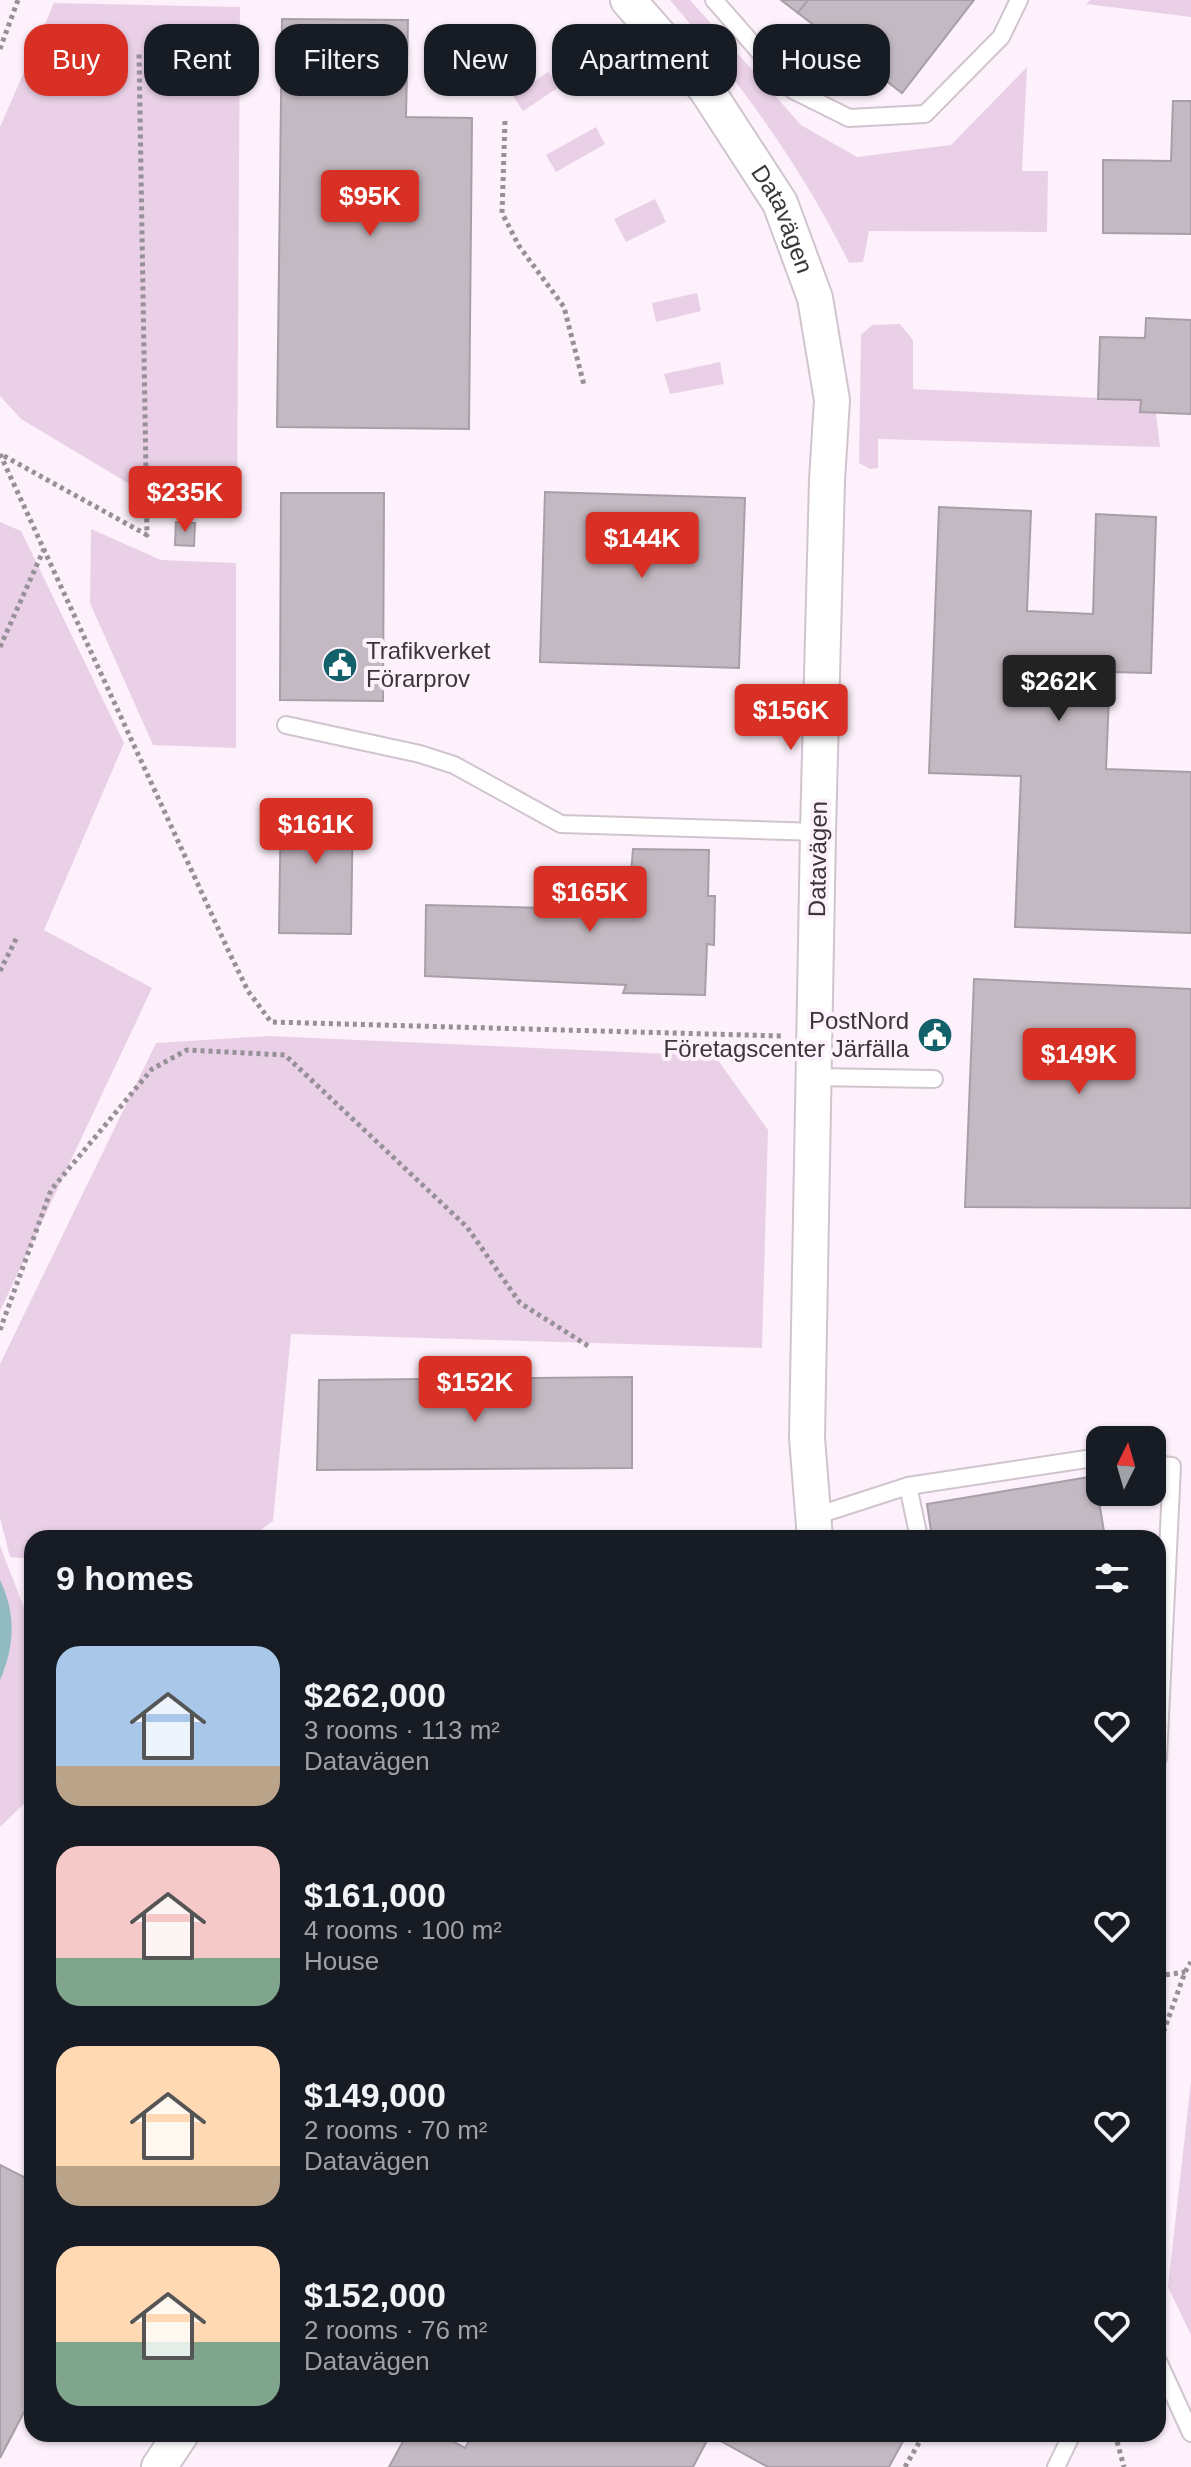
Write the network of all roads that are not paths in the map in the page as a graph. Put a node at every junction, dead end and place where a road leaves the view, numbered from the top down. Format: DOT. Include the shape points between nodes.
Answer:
graph roads {
  1 [pos="628,0"];
  2 [pos="714,0"];
  3 [pos="1019,0"];
  4 [pos="286,725"];
  5 [pos="818,832"];
  6 [pos="814,1077"];
  7 [pos="934,1079"];
  8 [pos="1086,1459"];
  9 [pos="1166,1465"];
  10 [pos="908,1486"];
  11 [pos="814,1527"];
  12 [pos="917,1530"];
  13 [pos="1166,1591"];
  14 [pos="1166,2378"];
  15 [pos="1191,2433"];
  16 [pos="176,2442"];
  17 [pos="1068,2442"];
  18 [pos="159,2467"];
  19 [pos="1056,2467"];
  1 -- 5 [label="street, Datavägen" via="706,89 780,203 815,298 832,400"];
  2 -- 3 [label="lane" via="793,90 849,118 925,114 1001,37"];
  4 -- 5 [label="lane" via="454,765 561,824"];
  5 -- 6 [label="street, Datavägen"];
  6 -- 7 [label="lane"];
  6 -- 11 [label="street, Datavägen" via="807,1438"];
  8 -- 10 [label="lane"];
  9 -- 13 [label="lane" via="1172,1466"];
  10 -- 11 [label="lane"];
  10 -- 12 [label="lane"];
  14 -- 15 [label="lane"];
  16 -- 18 [label="street"];
  17 -- 19 [label="lane"];
}
